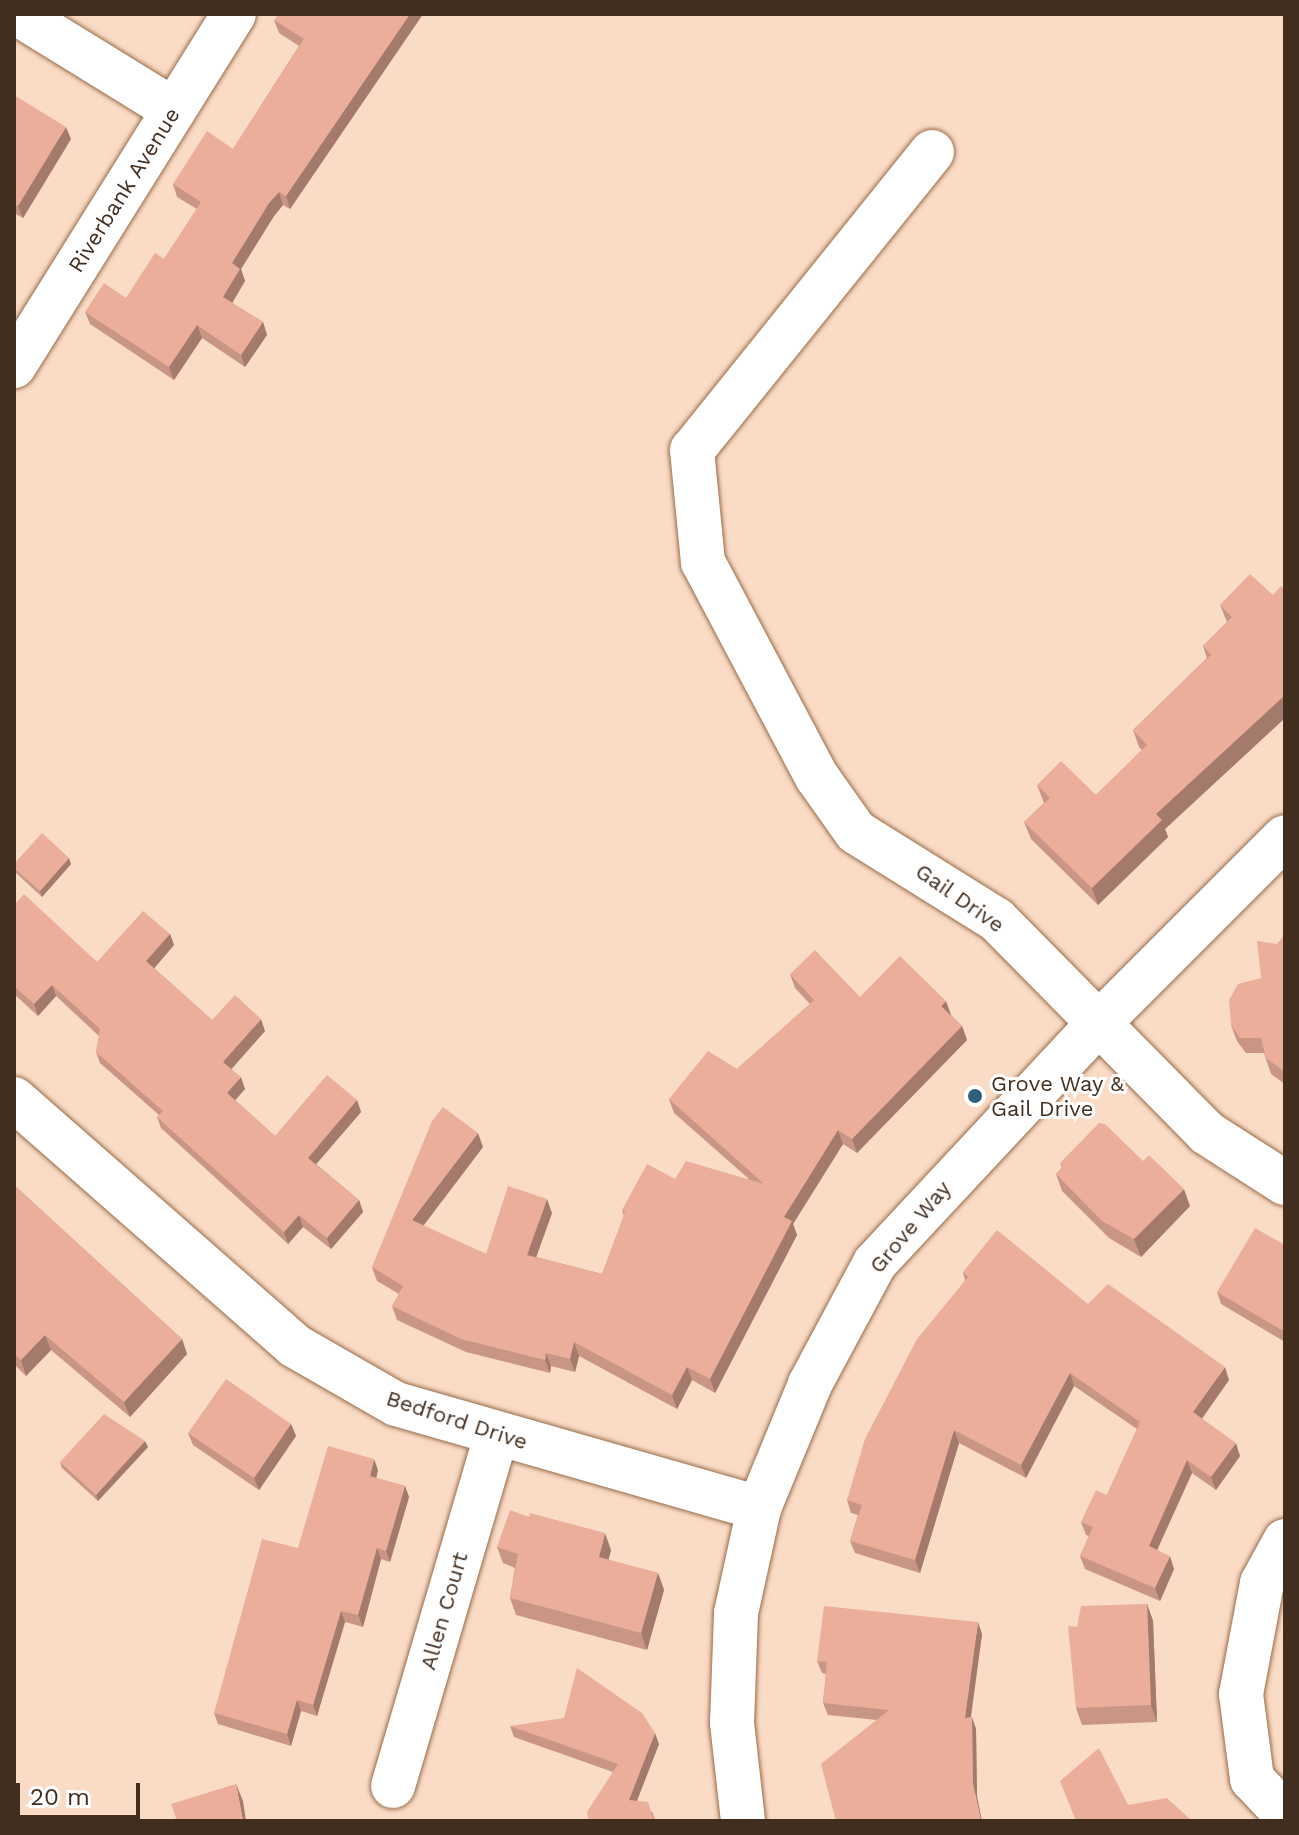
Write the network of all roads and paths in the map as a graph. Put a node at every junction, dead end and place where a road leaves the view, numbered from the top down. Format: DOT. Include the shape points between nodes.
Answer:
graph roads {
  1 [pos="18,14"];
  2 [pos="234,14"];
  3 [pos="174,110"];
  4 [pos="932,152"];
  5 [pos="14,366"];
  6 [pos="1285,837"];
  7 [pos="1098,1024"];
  8 [pos="14,1099"];
  9 [pos="1285,1183"];
  10 [pos="496,1436"];
  11 [pos="759,1508"];
  12 [pos="1285,1541"];
  13 [pos="393,1786"];
  14 [pos="1285,1814"];
  15 [pos="743,1821"];
  1 -- 3 [label="street"];
  2 -- 3 [label="street, Riverbank Avenue"];
  3 -- 5 [label="street, Riverbank Avenue"];
  4 -- 7 [label="street, Gail Drive" via="692,450 703,562 817,777 856,832 997,920"];
  6 -- 7 [label="street, Grove Way"];
  7 -- 9 [label="street, Gail Drive" via="1207,1133"];
  7 -- 11 [label="street, Grove Way" via="875,1263 810,1384"];
  8 -- 10 [label="street, Bedford Drive" via="295,1346 396,1404"];
  10 -- 11 [label="street, Bedford Drive"];
  10 -- 13 [label="street, Allen Court"];
  11 -- 15 [label="street, Grove Way" via="736,1613 732,1723"];
  12 -- 14 [label="street" via="1262,1583 1241,1694 1252,1779"];
}
